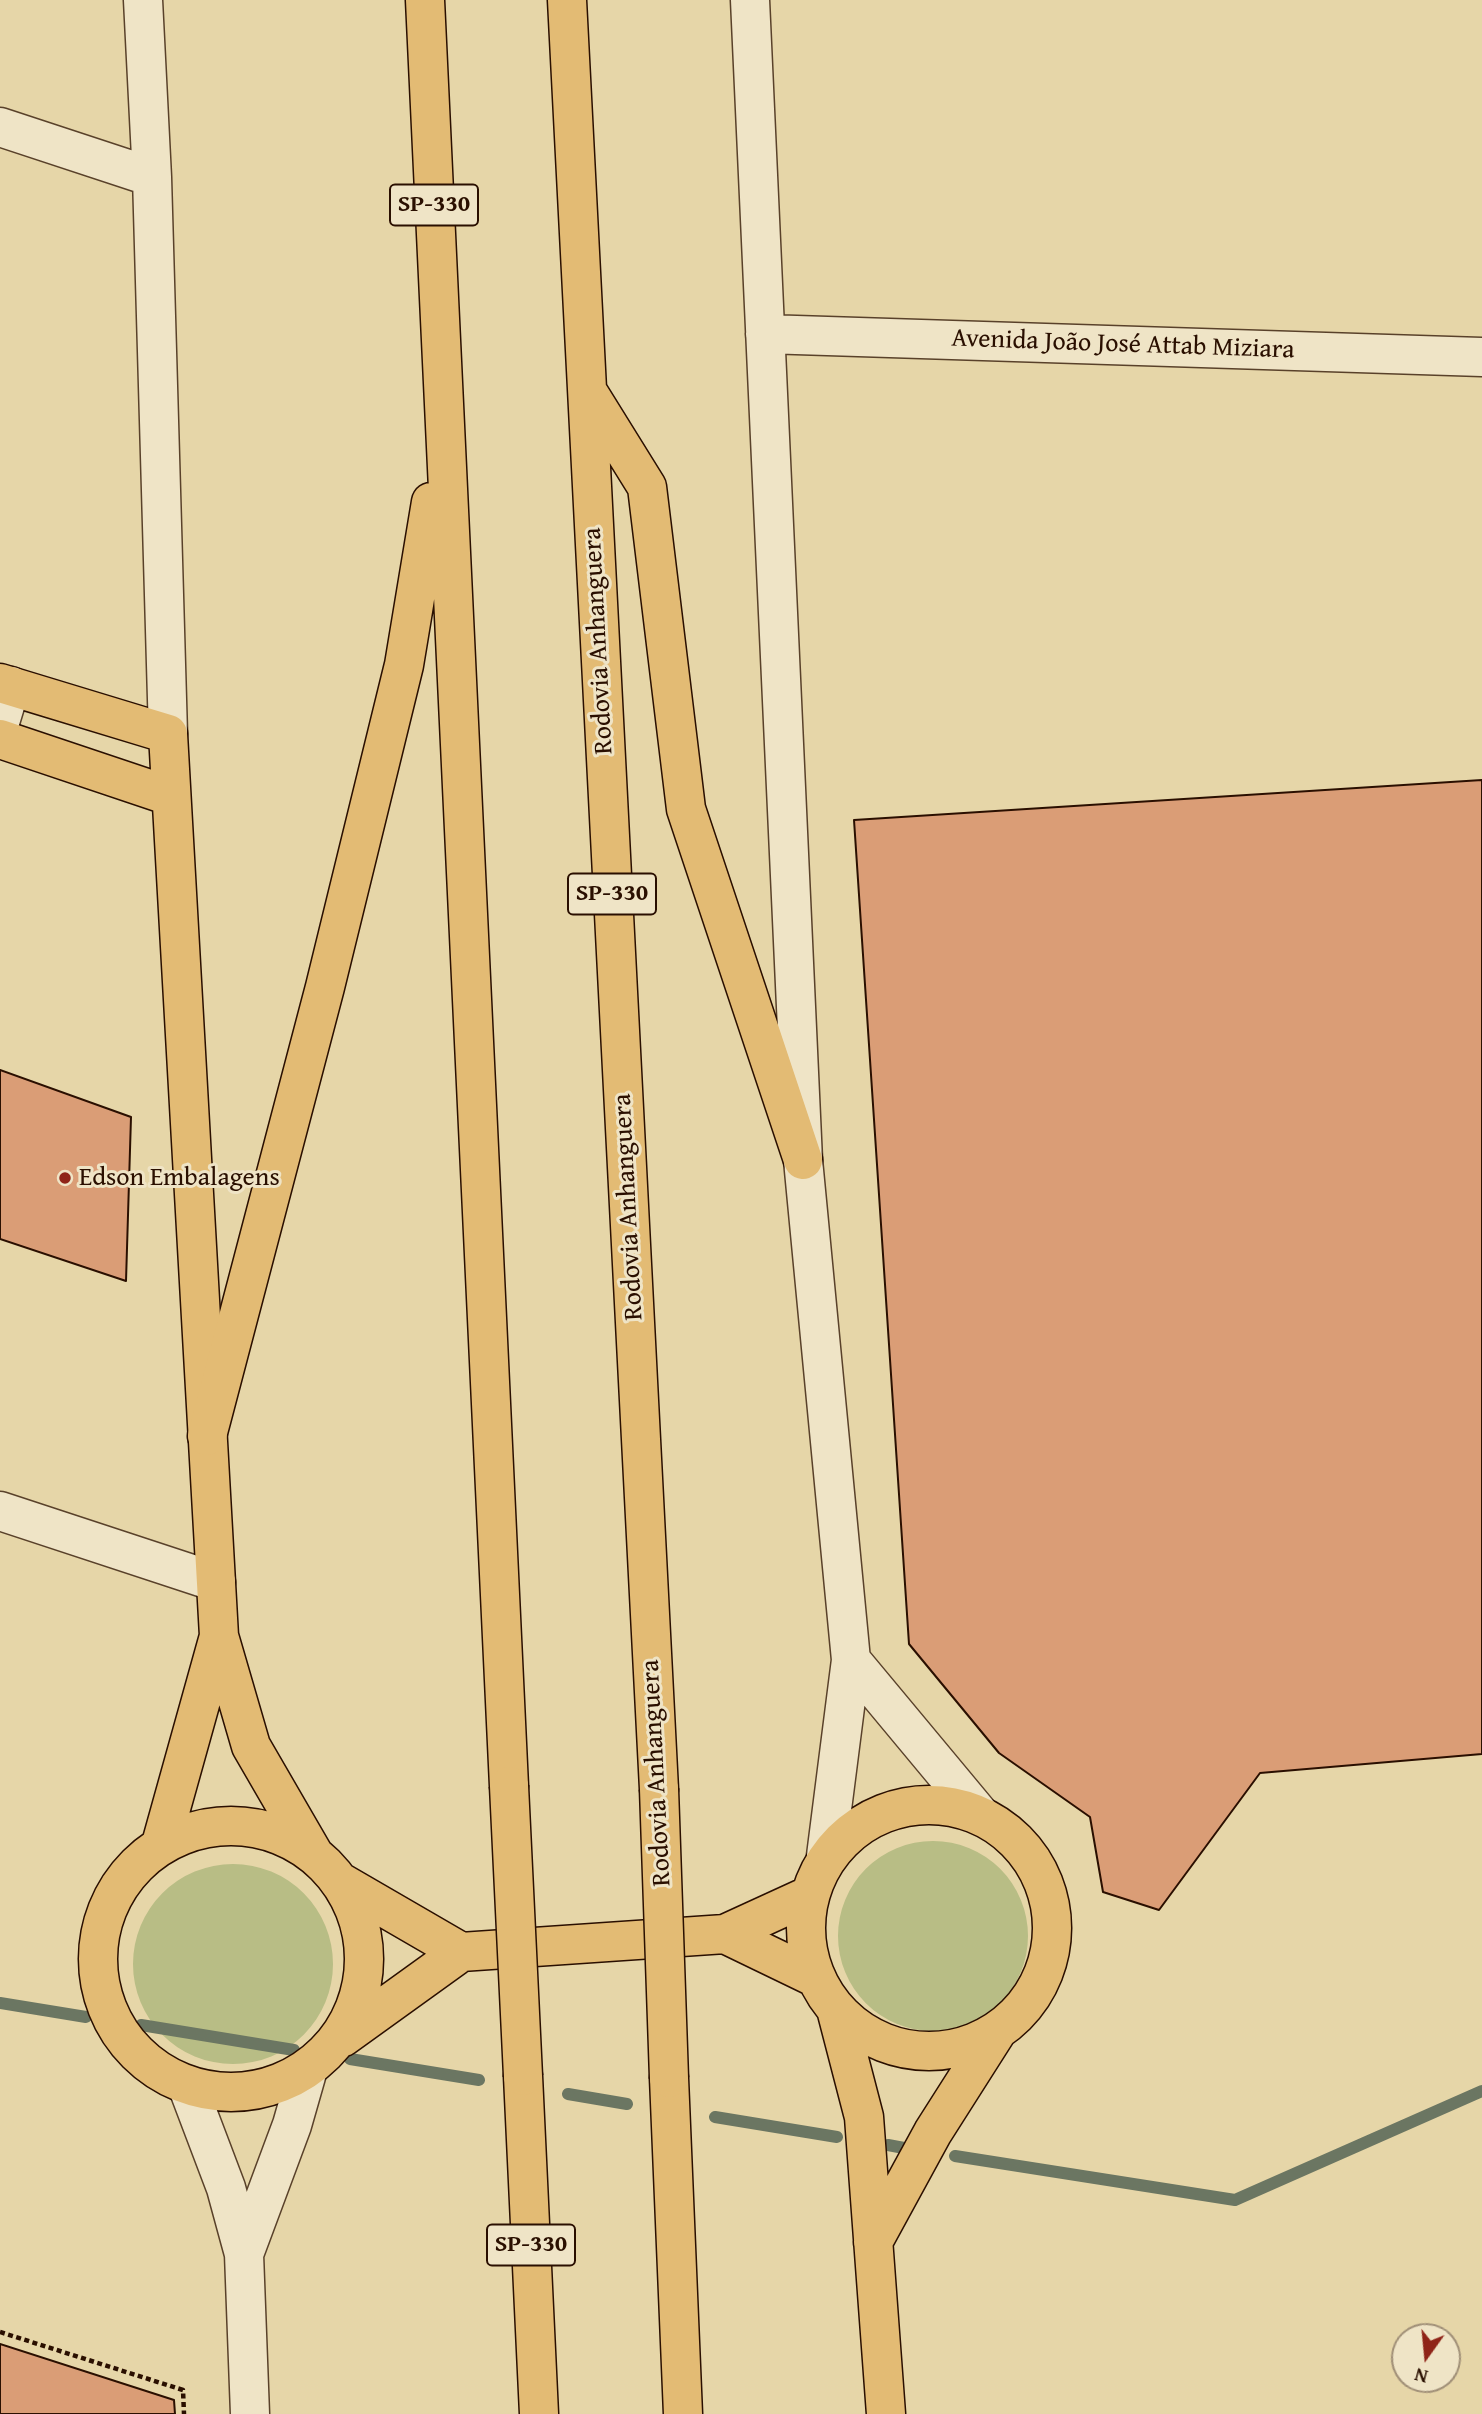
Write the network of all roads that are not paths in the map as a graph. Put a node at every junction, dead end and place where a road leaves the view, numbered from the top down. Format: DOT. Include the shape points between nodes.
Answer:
graph roads {
  1 [pos="142,0"];
  2 [pos="425,0"];
  3 [pos="566,0"];
  4 [pos="750,0"];
  5 [pos="0,127"];
  6 [pos="152,177"];
  7 [pos="765,334"];
  8 [pos="1482,357"];
  9 [pos="586,388"];
  10 [pos="443,409"];
  11 [pos="5,684"];
  12 [pos="0,722"];
  13 [pos="168,734"];
  14 [pos="0,739"];
  15 [pos="170,796"];
  16 [pos="803,1160"];
  17 [pos="207,1436"];
  18 [pos="0,1511"];
  19 [pos="216,1582"];
  20 [pos="219,1636"];
  21 [pos="851,1660"];
  22 [pos="980,1815"];
  23 [pos="161,1844"];
  24 [pos="313,1853"];
  25 [pos="826,1856"];
  26 [pos="342,1883"];
  27 [pos="808,1896"];
  28 [pos="725,1934"];
  29 [pos="461,1952"];
  30 [pos="814,1977"];
  31 [pos="837,2013"];
  32 [pos="996,2033"];
  33 [pos="338,2040"];
  34 [pos="308,2068"];
  35 [pos="187,2085"];
  36 [pos="873,2242"];
  37 [pos="244,2254"];
  38 [pos="250,2414"];
  39 [pos="539,2414"];
  40 [pos="683,2414"];
  41 [pos="886,2414"];
  1 -- 6 [label="street"];
  2 -- 10 [label="main road, SP-330"];
  3 -- 9 [label="main road, Rodovia Anhanguera / SP-330"];
  4 -- 7 [label="street"];
  5 -- 6 [label="street"];
  6 -- 13 [label="street"];
  7 -- 8 [label="street, Avenida João José Attab Miziara"];
  7 -- 16 [label="street"];
  9 -- 16 [label="main road" via="647,487 686,809"];
  9 -- 40 [label="main road, Rodovia Anhanguera / SP-330, bridge" via="659,1789"];
  10 -- 17 [label="main road" via="404,665"];
  10 -- 39 [label="main road, SP-330, bridge"];
  11 -- 12 [label="street"];
  11 -- 13 [label="main road"];
  13 -- 15 [label="main road"];
  14 -- 15 [label="main road"];
  15 -- 17 [label="main road"];
  16 -- 21 [label="street"];
  17 -- 19 [label="main road"];
  18 -- 19 [label="street"];
  19 -- 20 [label="main road"];
  20 -- 23 [label="main road"];
  20 -- 24 [label="main road" via="251,1745"];
  21 -- 22 [label="street"];
  21 -- 25 [label="street"];
  22 -- 25 [label="main road" via="938,1804 895,1808 857,1827"];
  22 -- 32 [label="main road" via="1012,1836 1036,1865 1050,1901 1053,1939 1045,1975 1024,2008"];
  23 -- 24 [label="main road" via="198,1829 238,1826 278,1833"];
  23 -- 35 [label="main road" via="128,1872 106,1909 96,1951 101,1994 119,2033 149,2065"];
  24 -- 26 [label="main road"];
  25 -- 27 [label="main road"];
  26 -- 29 [label="main road"];
  26 -- 33 [label="main road" via="360,1921 365,1962 358,2004"];
  27 -- 28 [label="main road"];
  27 -- 30 [label="main road" via="804,1937"];
  28 -- 29 [label="main road"];
  28 -- 30 [label="main road"];
  29 -- 33 [label="main road"];
  30 -- 31 [label="main road"];
  31 -- 32 [label="main road" via="872,2038 913,2052 956,2050"];
  31 -- 36 [label="main road" via="864,2117"];
  32 -- 36 [label="main road" via="933,2132"];
  33 -- 34 [label="main road"];
  34 -- 35 [label="main road" via="270,2087 229,2092"];
  34 -- 37 [label="street"];
  35 -- 37 [label="street" via="226,2188"];
  36 -- 41 [label="main road"];
  37 -- 38 [label="street"];
}
